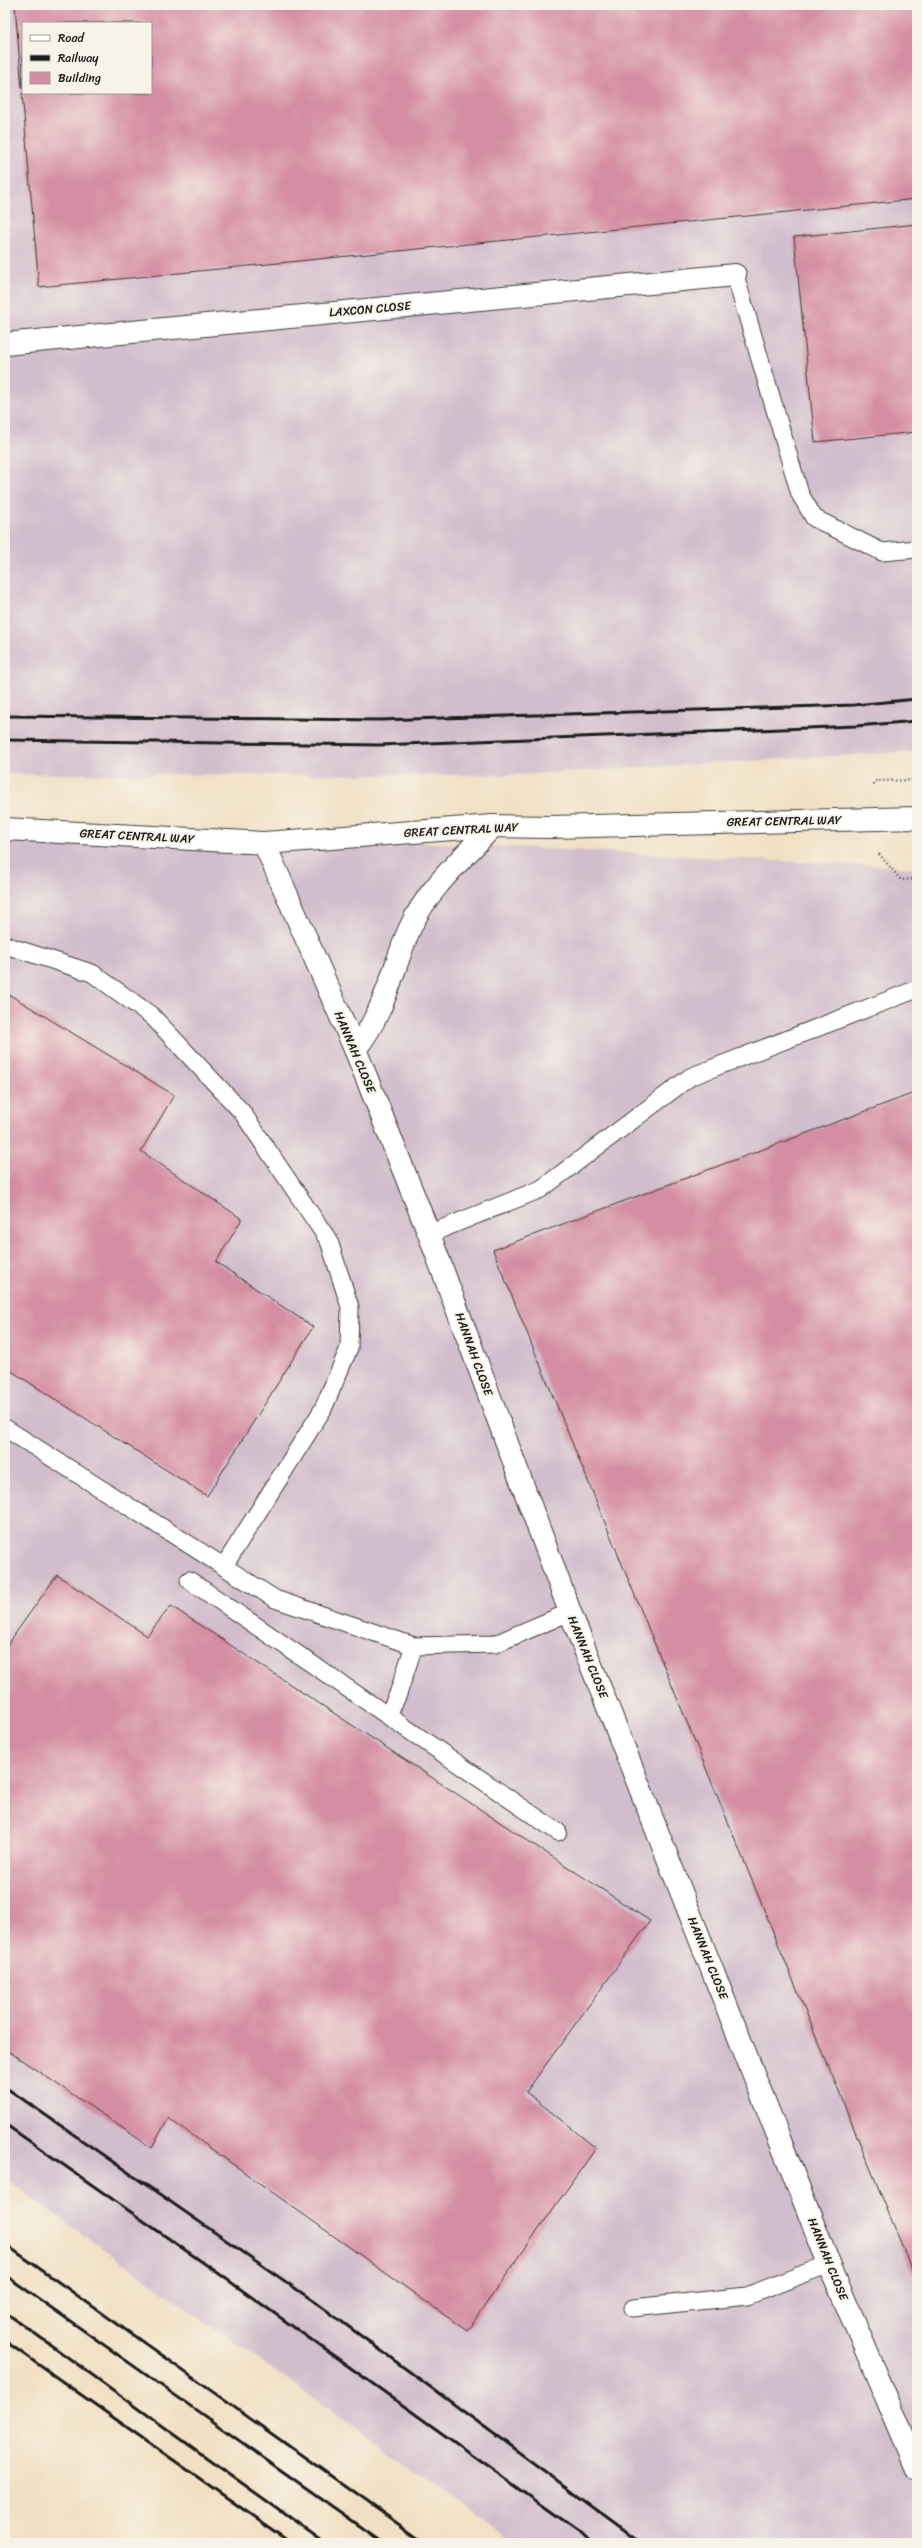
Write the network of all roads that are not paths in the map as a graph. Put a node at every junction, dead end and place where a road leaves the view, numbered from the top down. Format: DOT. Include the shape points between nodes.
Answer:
graph roads {
  1 [pos="735,275"];
  2 [pos="5,344"];
  3 [pos="917,549"];
  4 [pos="917,818"];
  5 [pos="493,826"];
  6 [pos="5,829"];
  7 [pos="264,843"];
  8 [pos="5,945"];
  9 [pos="917,989"];
  10 [pos="355,1049"];
  11 [pos="429,1234"];
  12 [pos="5,1428"];
  13 [pos="224,1566"];
  14 [pos="189,1580"];
  15 [pos="570,1612"];
  16 [pos="414,1646"];
  17 [pos="388,1716"];
  18 [pos="558,1832"];
  19 [pos="829,2264"];
  20 [pos="633,2308"];
  21 [pos="917,2469"];
  1 -- 2 [label="street, LAXCON CLOSE"];
  1 -- 3 [label="lane" via="800,494 814,518 882,552"];
  4 -- 5 [label="street, GREAT CENTRAL WAY" via="550,827"];
  5 -- 7 [label="street, GREAT CENTRAL WAY"];
  5 -- 10 [label="street" via="433,890 420,910 409,930 376,1016 368,1033"];
  6 -- 7 [label="street, GREAT CENTRAL WAY"];
  7 -- 10 [label="street, HANNAH CLOSE"];
  8 -- 13 [label="lane" via="92,973 152,1016 242,1112 329,1241 350,1307 349,1348 323,1409"];
  9 -- 11 [label="lane" via="690,1077 541,1189"];
  10 -- 11 [label="street, HANNAH CLOSE"];
  11 -- 15 [label="street, HANNAH CLOSE"];
  12 -- 13 [label="lane"];
  13 -- 16 [label="lane" via="275,1598"];
  14 -- 17 [label="lane"];
  15 -- 16 [label="lane" via="495,1644"];
  15 -- 19 [label="street, HANNAH CLOSE"];
  16 -- 17 [label="lane"];
  17 -- 18 [label="lane"];
  19 -- 20 [label="lane" via="748,2296"];
  19 -- 21 [label="street, HANNAH CLOSE"];
}
